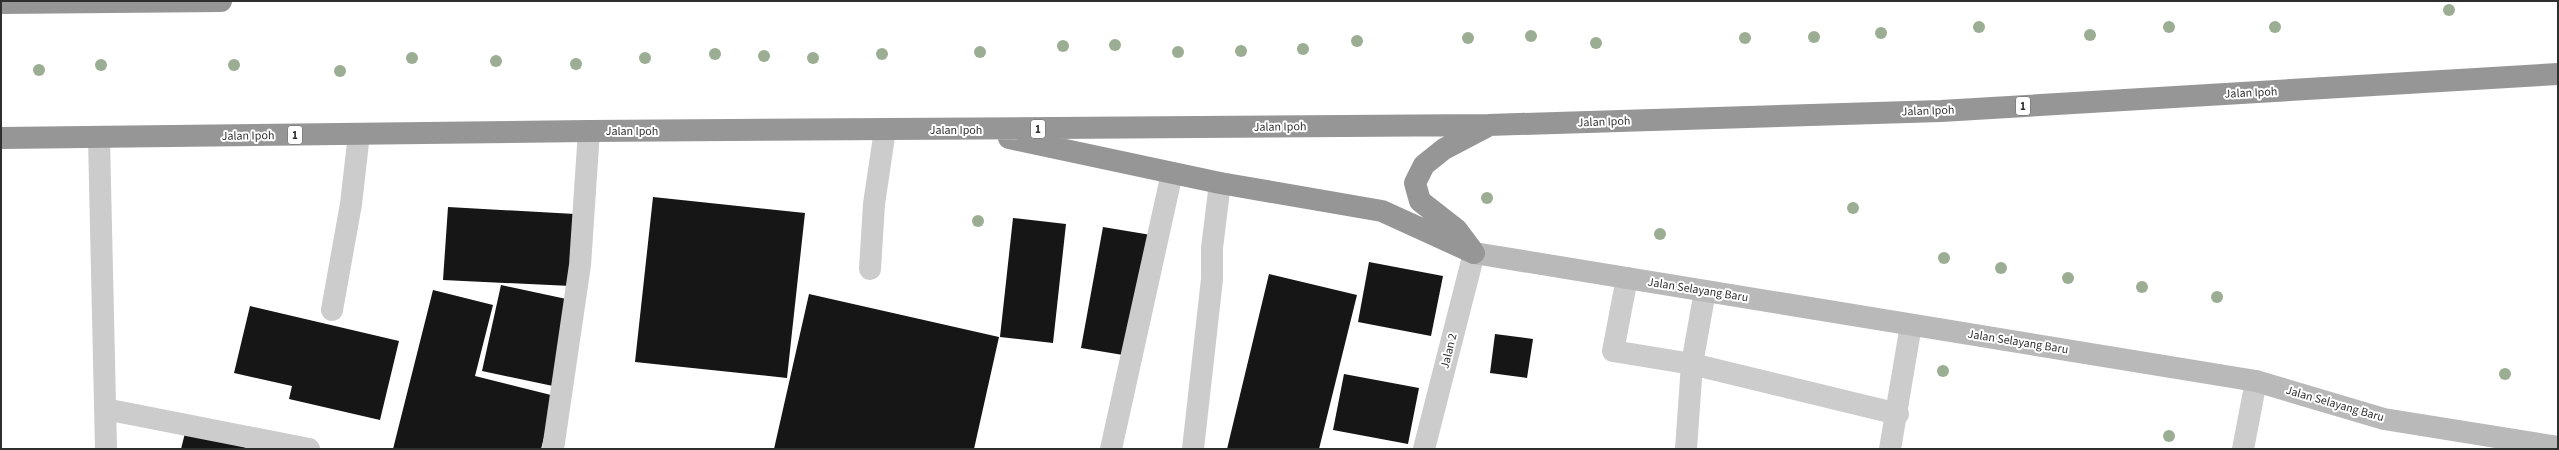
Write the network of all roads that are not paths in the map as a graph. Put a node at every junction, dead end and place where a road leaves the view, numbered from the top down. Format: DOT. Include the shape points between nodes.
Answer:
graph roads {
  1 [pos="221,1"];
  2 [pos="1,3"];
  3 [pos="2558,74"];
  4 [pos="1488,125"];
  5 [pos="885,130"];
  6 [pos="969,130"];
  7 [pos="588,131"];
  8 [pos="359,134"];
  9 [pos="1,138"];
  10 [pos="99,138"];
  11 [pos="1172,173"];
  12 [pos="1220,183"];
  13 [pos="1474,253"];
  14 [pos="870,269"];
  15 [pos="1627,278"];
  16 [pos="1705,291"];
  17 [pos="332,310"];
  18 [pos="1911,325"];
  19 [pos="1692,364"];
  20 [pos="2256,381"];
  21 [pos="105,409"];
  22 [pos="1898,414"];
  23 [pos="2558,447"];
  24 [pos="106,449"];
  25 [pos="309,449"];
  26 [pos="553,449"];
  27 [pos="1111,449"];
  28 [pos="1192,449"];
  29 [pos="1424,449"];
  30 [pos="1686,449"];
  31 [pos="1890,449"];
  32 [pos="2243,449"];
  1 -- 2 [label="highway"];
  3 -- 4 [label="highway, Jalan Ipoh / 1" via="1941,111"];
  4 -- 6 [label="highway, Jalan Ipoh / 1"];
  4 -- 13 [label="highway" via="1444,150 1424,165 1414,183 1420,201 1457,230"];
  5 -- 6 [label="highway, Jalan Ipoh / 1"];
  5 -- 7 [label="highway, Jalan Ipoh / 1"];
  5 -- 14 [label="street" via="874,204"];
  6 -- 11 [label="highway"];
  7 -- 8 [label="highway, Jalan Ipoh / 1"];
  7 -- 26 [label="street" via="580,265"];
  8 -- 10 [label="highway, Jalan Ipoh / 1"];
  8 -- 17 [label="street" via="351,204"];
  9 -- 10 [label="highway, Jalan Ipoh / 1"];
  10 -- 21 [label="street"];
  11 -- 12 [label="highway"];
  11 -- 27 [label="street"];
  12 -- 13 [label="highway" via="1382,211"];
  12 -- 28 [label="street" via="1212,248 1212,279"];
  13 -- 15 [label="street, Jalan Selayang Baru"];
  13 -- 29 [label="street, Jalan 2"];
  15 -- 16 [label="street, Jalan Selayang Baru"];
  15 -- 19 [label="street" via="1613,351"];
  16 -- 18 [label="street, Jalan Selayang Baru"];
  16 -- 19 [label="street"];
  18 -- 20 [label="street, Jalan Selayang Baru"];
  18 -- 22 [label="street"];
  19 -- 22 [label="street"];
  19 -- 30 [label="street"];
  20 -- 23 [label="street, Jalan Selayang Baru" via="2384,419"];
  20 -- 32 [label="street"];
  21 -- 24 [label="street"];
  21 -- 25 [label="street"];
  22 -- 31 [label="street"];
}
